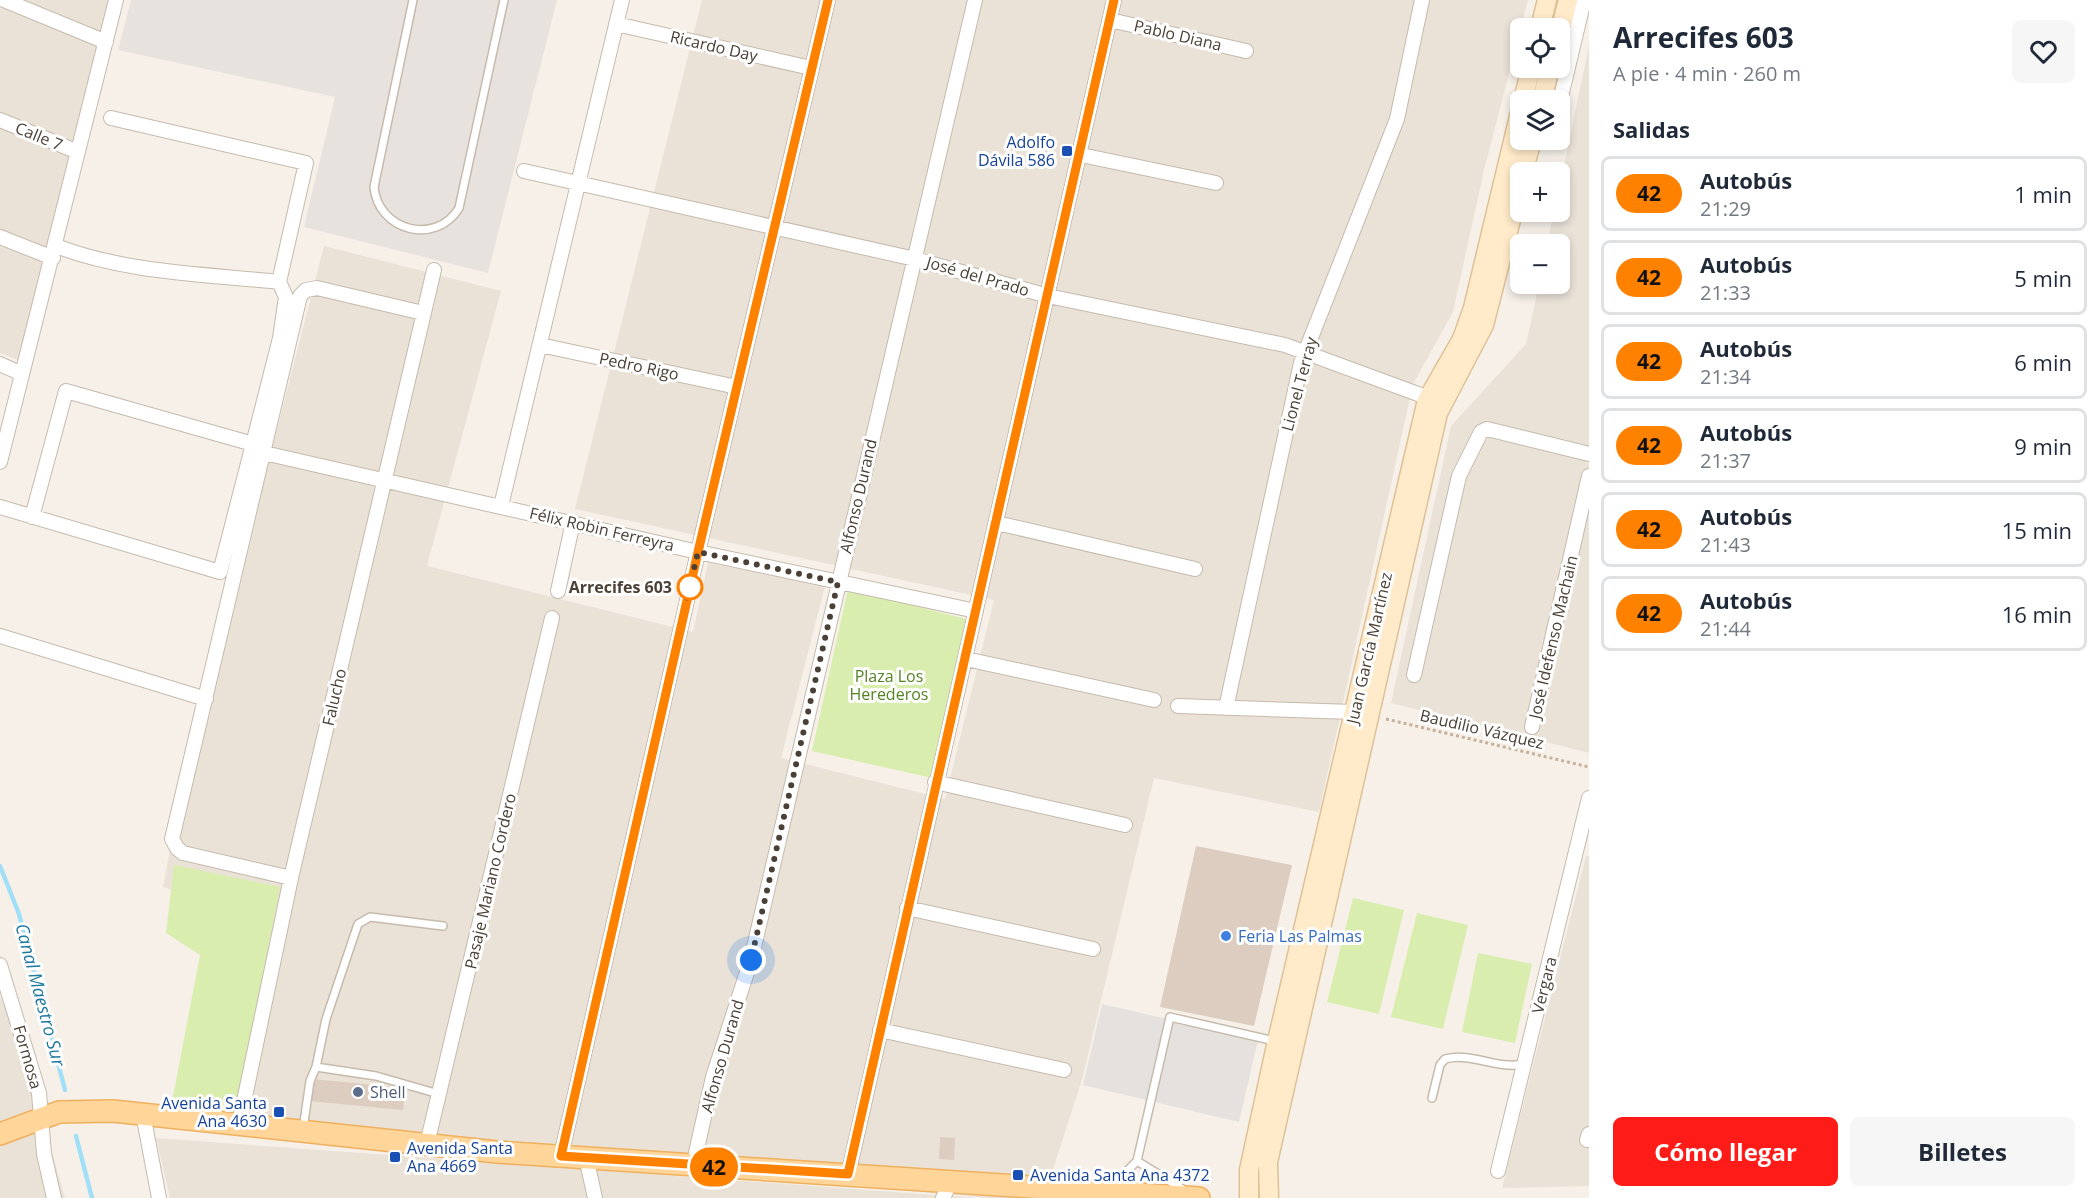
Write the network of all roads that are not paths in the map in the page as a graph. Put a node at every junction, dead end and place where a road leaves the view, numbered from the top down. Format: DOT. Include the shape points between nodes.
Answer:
graph roads {
  1 [pos="4,0"];
  2 [pos="116,0"];
  3 [pos="413,0"];
  4 [pos="504,0"];
  5 [pos="622,0"];
  6 [pos="828,0"];
  7 [pos="975,0"];
  8 [pos="1114,0"];
  9 [pos="1422,0"];
  10 [pos="1547,0"];
  11 [pos="1568,0"];
  12 [pos="1584,0"];
  13 [pos="1542,18"];
  14 [pos="1563,18"];
  15 [pos="1110,20"];
  16 [pos="616,24"];
  17 [pos="106,42"];
  18 [pos="1246,51"];
  19 [pos="811,68"];
  20 [pos="1563,90"];
  21 [pos="111,118"];
  22 [pos="0,120"];
  23 [pos="1511,150"];
  24 [pos="78,152"];
  25 [pos="1080,155"];
  26 [pos="524,171"];
  27 [pos="1216,183"];
  28 [pos="579,184"];
  29 [pos="1510,222"];
  30 [pos="775,227"];
  31 [pos="0,237"];
  32 [pos="54,252"];
  33 [pos="915,259"];
  34 [pos="434,270"];
  35 [pos="279,282"];
  36 [pos="1048,296"];
  37 [pos="423,314"];
  38 [pos="540,345"];
  39 [pos="1304,352"];
  40 [pos="0,364"];
  41 [pos="22,374"];
  42 [pos="737,387"];
  43 [pos="1434,401"];
  44 [pos="259,449"];
  45 [pos="1589,454"];
  46 [pos="0,462"];
  47 [pos="1589,476"];
  48 [pos="385,479"];
  49 [pos="501,506"];
  50 [pos="0,507"];
  51 [pos="32,517"];
  52 [pos="573,522"];
  53 [pos="997,523"];
  54 [pos="698,552"];
  55 [pos="1195,569"];
  56 [pos="838,582"];
  57 [pos="558,591"];
  58 [pos="976,611"];
  59 [pos="552,618"];
  60 [pos="0,636"];
  61 [pos="966,659"];
  62 [pos="1414,675"];
  63 [pos="206,699"];
  64 [pos="1154,700"];
  65 [pos="1178,706"];
  66 [pos="1226,708"];
  67 [pos="1362,713"];
  68 [pos="1532,727"];
  69 [pos="935,782"];
  70 [pos="1589,798"];
  71 [pos="1125,825"];
  72 [pos="291,878"];
  73 [pos="907,908"];
  74 [pos="442,926"];
  75 [pos="1093,949"];
  76 [pos="0,965"];
  77 [pos="880,1030"];
  78 [pos="1277,1041"];
  79 [pos="1524,1064"];
  80 [pos="316,1067"];
  81 [pos="1064,1070"];
  82 [pos="439,1094"];
  83 [pos="1432,1098"];
  84 [pos="143,1114"];
  85 [pos="42,1117"];
  86 [pos="239,1125"];
  87 [pos="303,1131"];
  88 [pos="0,1134"];
  89 [pos="427,1144"];
  90 [pos="561,1156"];
  91 [pos="586,1157"];
  92 [pos="1137,1161"];
  93 [pos="693,1166"];
  94 [pos="1498,1171"];
  95 [pos="848,1174"];
  96 [pos="947,1190"];
  97 [pos="1084,1191"];
  98 [pos="54,1198"];
  99 [pos="159,1198"];
  100 [pos="595,1198"];
  101 [pos="1199,1198"];
  102 [pos="1249,1198"];
  103 [pos="1269,1198"];
  1 -- 17 [label="street"];
  2 -- 17 [label="street"];
  3 -- 4 [label="lane" via="374,188 380,210 393,224 412,229 445,224 459,208"];
  5 -- 16 [label="street"];
  6 -- 19 [label="street"];
  7 -- 33 [label="street, Alfonso Durand"];
  8 -- 15 [label="street"];
  9 -- 39 [label="street, Lionel Terray" via="1397,119"];
  10 -- 13 [label="main road"];
  11 -- 14 [label="main road"];
  12 -- 20 [label="street"];
  15 -- 18 [label="street, Pablo Diana"];
  15 -- 25 [label="street"];
  16 -- 19 [label="street, Ricardo Day"];
  16 -- 28 [label="street"];
  17 -- 24 [label="street"];
  19 -- 30 [label="street"];
  21 -- 35 [label="street" via="306,163"];
  22 -- 24 [label="street, Calle 7"];
  23 -- 43 [label="main road, Juan García Martínez" via="1473,308"];
  24 -- 32 [label="street"];
  25 -- 27 [label="street"];
  25 -- 36 [label="street"];
  26 -- 28 [label="street, José del Prado"];
  28 -- 30 [label="street, José del Prado"];
  28 -- 38 [label="street"];
  29 -- 43 [label="main road, Juan García Martínez" via="1484,325"];
  30 -- 33 [label="street, José del Prado"];
  30 -- 42 [label="street"];
  31 -- 32 [label="street"];
  32 -- 35 [label="street" via="124,265"];
  32 -- 41 [label="street"];
  33 -- 36 [label="street, José del Prado"];
  33 -- 56 [label="street, Alfonso Durand"];
  34 -- 37 [label="street, Falucho"];
  35 -- 44 [label="street" via="286,297"];
  36 -- 39 [label="street, José del Prado"];
  36 -- 53 [label="street"];
  37 -- 44 [label="street" via="317,288 306,290 300,296"];
  37 -- 48 [label="street, Falucho"];
  38 -- 42 [label="street, Pedro Rigo"];
  38 -- 49 [label="street"];
  39 -- 43 [label="street, José del Prado"];
  39 -- 66 [label="street, Lionel Terray"];
  40 -- 41 [label="street"];
  41 -- 46 [label="street"];
  42 -- 54 [label="street"];
  43 -- 67 [label="main road, Juan García Martínez"];
  44 -- 48 [label="street, Félix Robin Ferreyra"];
  44 -- 51 [label="street" via="220,572"];
  44 -- 51 [label="street, Félix Robin Ferreyra" via="66,391"];
  44 -- 63 [label="street"];
  45 -- 62 [label="street" via="1487,429 1481,432 1459,476"];
  47 -- 68 [label="street, José Idefenso Machain"];
  48 -- 49 [label="street, Félix Robin Ferreyra"];
  48 -- 72 [label="street, Falucho"];
  49 -- 52 [label="street, Félix Robin Ferreyra"];
  50 -- 51 [label="street"];
  52 -- 54 [label="street, Félix Robin Ferreyra"];
  52 -- 57 [label="street"];
  53 -- 55 [label="street"];
  53 -- 58 [label="street"];
  54 -- 56 [label="street, Félix Robin Ferreyra"];
  54 -- 90 [label="street"];
  56 -- 58 [label="street, Félix Robin Ferreyra"];
  56 -- 93 [label="street, Alfonso Durand" via="751,960 713,1077"];
  58 -- 61 [label="street"];
  59 -- 82 [label="street, Pasaje Mariano Cordero"];
  60 -- 63 [label="street"];
  61 -- 64 [label="street"];
  61 -- 69 [label="street"];
  63 -- 72 [label="street" via="172,839 183,853"];
  65 -- 66 [label="street"];
  66 -- 67 [label="street"];
  67 -- 78 [label="main road, Juan García Martínez"];
  67 -- 103 [label="main road, Juan García Martínez" via="1268,1162"];
  69 -- 71 [label="street"];
  69 -- 73 [label="street"];
  70 -- 79 [label="street, Vergara"];
  72 -- 86 [label="street, Falucho"];
  73 -- 75 [label="street"];
  73 -- 77 [label="street"];
  74 -- 80 [label="lane" via="370,917 358,924 326,1019"];
  76 -- 85 [label="street, Formosa" via="39,1094"];
  77 -- 81 [label="street"];
  77 -- 95 [label="street"];
  78 -- 92 [label="lane" via="1170,1017"];
  78 -- 102 [label="main road, Juan García Martínez" via="1249,1170"];
  79 -- 83 [label="lane" via="1507,1066 1470,1056 1444,1059"];
  79 -- 94 [label="street, Vergara"];
  80 -- 82 [label="lane" via="376,1076"];
  80 -- 87 [label="lane" via="310,1081"];
  82 -- 89 [label="street, Pasaje Mariano Cordero"];
  84 -- 85 [label="main road" via="59,1112"];
  84 -- 86 [label="main road"];
  84 -- 99 [label="street"];
  85 -- 88 [label="main road"];
  85 -- 98 [label="street, Formosa" via="44,1154"];
  86 -- 87 [label="main road"];
  87 -- 89 [label="main road"];
  89 -- 90 [label="main road"];
  90 -- 91 [label="main road"];
  91 -- 93 [label="main road"];
  91 -- 100 [label="street"];
  92 -- 97 [label="lane" via="1115,1180"];
  92 -- 101 [label="lane"];
  93 -- 95 [label="main road"];
  95 -- 96 [label="main road"];
  96 -- 97 [label="main road"];
  97 -- 101 [label="main road"];
}
